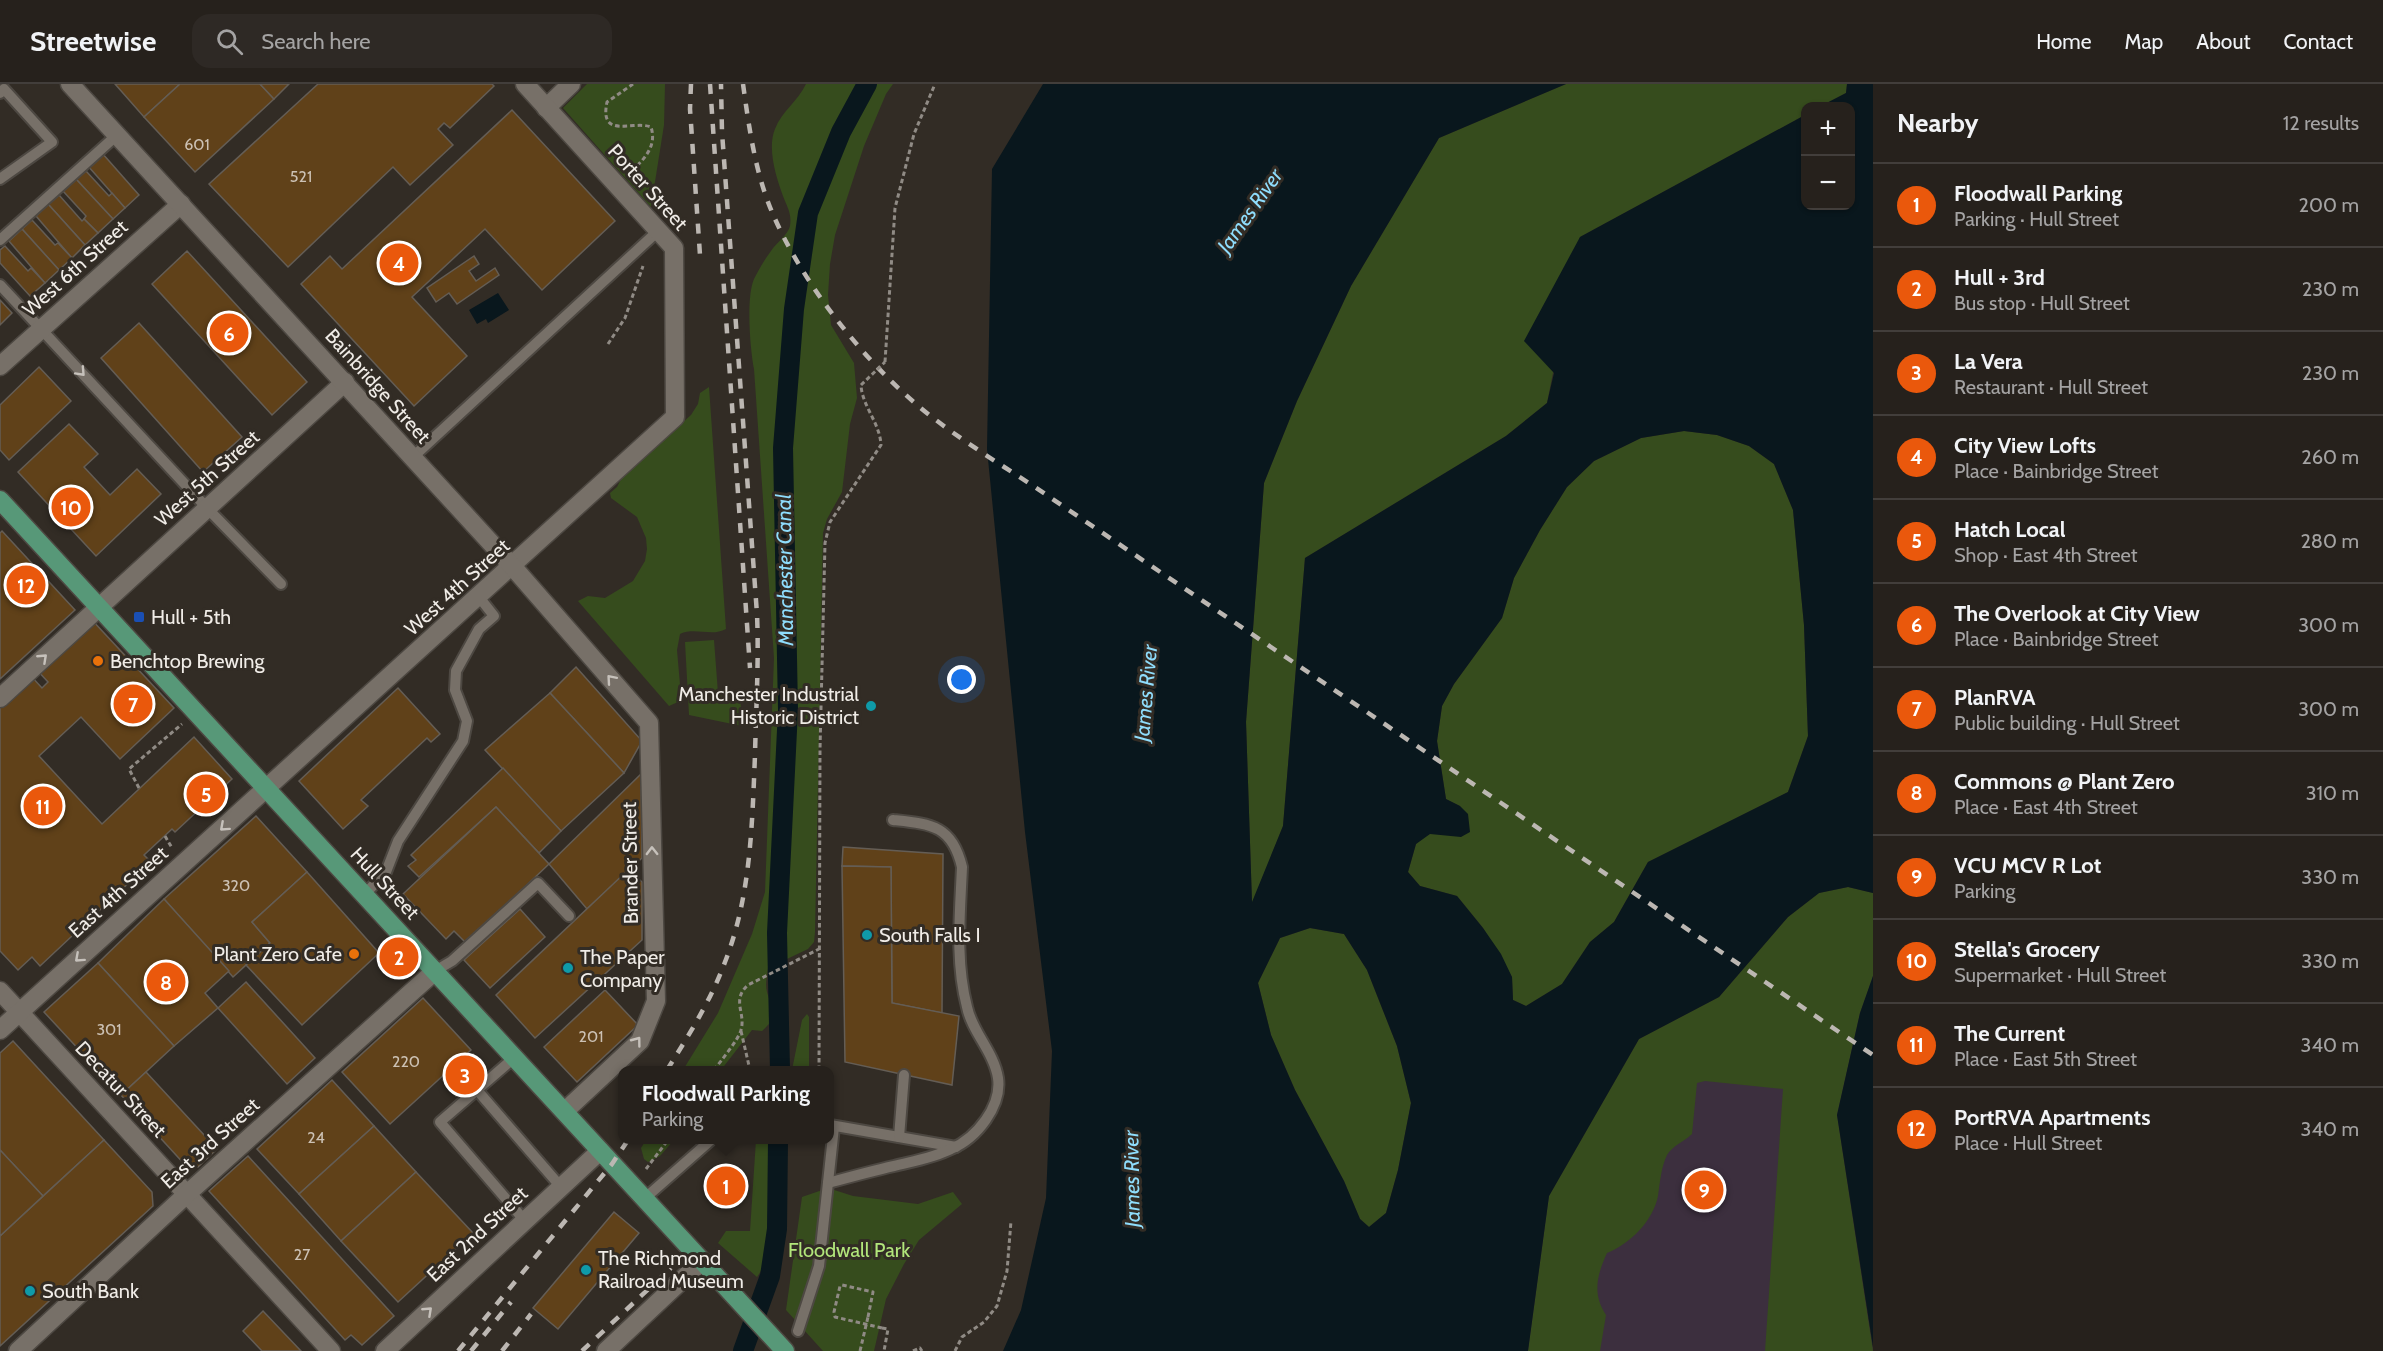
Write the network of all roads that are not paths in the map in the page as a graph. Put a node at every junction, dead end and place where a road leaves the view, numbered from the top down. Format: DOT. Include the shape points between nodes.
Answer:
graph roads {
  1 [pos="70,84"];
  2 [pos="525,84"];
  3 [pos="571,84"];
  4 [pos="0,93"];
  5 [pos="546,108"];
  6 [pos="117,135"];
  7 [pos="0,179"];
  8 [pos="181,204"];
  9 [pos="658,231"];
  10 [pos="0,240"];
  11 [pos="0,285"];
  12 [pos="41,329"];
  13 [pos="0,366"];
  14 [pos="345,382"];
  15 [pos="675,417"];
  16 [pos="413,458"];
  17 [pos="0,500"];
  18 [pos="207,508"];
  19 [pos="513,567"];
  20 [pos="281,584"];
  21 [pos="478,597"];
  22 [pos="99,606"];
  23 [pos="0,698"];
  24 [pos="650,723"];
  25 [pos="267,788"];
  26 [pos="893,820"];
  27 [pos="365,894"];
  28 [pos="569,916"];
  29 [pos="435,970"];
  30 [pos="0,991"];
  31 [pos="19,1012"];
  32 [pos="0,1030"];
  33 [pos="515,1056"];
  34 [pos="904,1075"];
  35 [pos="477,1090"];
  36 [pos="565,1111"];
  37 [pos="834,1126"];
  38 [pos="898,1137"];
  39 [pos="706,1144"];
  40 [pos="831,1144"];
  41 [pos="956,1147"];
  42 [pos="600,1150"];
  43 [pos="828,1183"];
  44 [pos="561,1187"];
  45 [pos="187,1194"];
  46 [pos="644,1199"];
  47 [pos="525,1221"];
  48 [pos="702,1261"];
  49 [pos="798,1331"];
  50 [pos="783,1349"];
  51 [pos="18,1351"];
  52 [pos="332,1351"];
  53 [pos="385,1351"];
  54 [pos="606,1351"];
  1 -- 6 [label="street, Bainbridge Street"];
  2 -- 5 [label="street, Porter Street"];
  3 -- 5 [label="street"];
  4 -- 7 [label="lane" via="4,89 52,142"];
  5 -- 9 [label="street, Porter Street"];
  6 -- 8 [label="street, Bainbridge Street"];
  6 -- 10 [label="lane"];
  8 -- 12 [label="street, West 6th Street"];
  8 -- 14 [label="street, Bainbridge Street"];
  9 -- 15 [label="street, Porter Street" via="674,249"];
  9 -- 16 [label="lane"];
  11 -- 12 [label="lane"];
  12 -- 13 [label="street, West 6th Street"];
  12 -- 18 [label="lane, one-way"];
  14 -- 16 [label="street, Bainbridge Street"];
  14 -- 18 [label="street, West 5th Street"];
  15 -- 19 [label="street, West 4th Street"];
  16 -- 19 [label="street, Bainbridge Street"];
  17 -- 22 [label="main road, Hull Street"];
  18 -- 20 [label="lane"];
  18 -- 22 [label="street, West 5th Street"];
  19 -- 21 [label="street, West 4th Street"];
  24 -- 19 [label="street, Bainbridge Street, one-way"];
  21 -- 25 [label="street, West 4th Street"];
  21 -- 27 [label="lane" via="495,616 479,629 456,671 455,690 467,722 463,741 398,841 386,872"];
  23 -- 22 [label="street, West 5th Street, one-way"];
  22 -- 25 [label="main road, Hull Street"];
  36 -- 24 [label="street, Brander Street, one-way" via="640,1041 656,1000"];
  25 -- 27 [label="main road, Hull Street"];
  25 -- 31 [label="street, East 4th Street, one-way"];
  26 -- 41 [label="lane" via="924,823 942,830 959,852 962,867 961,984 967,1011 992,1061 999,1086 987,1119"];
  27 -- 29 [label="main road, Hull Street"];
  28 -- 29 [label="lane" via="538,884 452,961"];
  29 -- 33 [label="main road, Hull Street"];
  29 -- 45 [label="street, East 3rd Street"];
  30 -- 31 [label="street, Decatur Street"];
  31 -- 32 [label="street, East 4th Street"];
  31 -- 45 [label="street, Decatur Street"];
  33 -- 35 [label="lane"];
  33 -- 36 [label="main road, Hull Street"];
  34 -- 38 [label="lane"];
  35 -- 44 [label="lane"];
  35 -- 47 [label="lane" via="440,1122"];
  36 -- 42 [label="main road, Hull Street"];
  37 -- 38 [label="lane"];
  38 -- 41 [label="lane"];
  39 -- 46 [label="lane"];
  40 -- 43 [label="lane"];
  41 -- 43 [label="lane" via="932,1157"];
  42 -- 44 [label="street, East 2nd Street"];
  42 -- 46 [label="main road, Hull Street"];
  43 -- 49 [label="lane" via="819,1266"];
  44 -- 47 [label="street, East 2nd Street"];
  45 -- 51 [label="street, East 3rd Street"];
  45 -- 52 [label="street, Decatur Street"];
  46 -- 48 [label="main road, Hull Street"];
  53 -- 47 [label="street, East 2nd Street, one-way"];
  48 -- 50 [label="main road, Hull Street"];
  48 -- 54 [label="street"];
}
